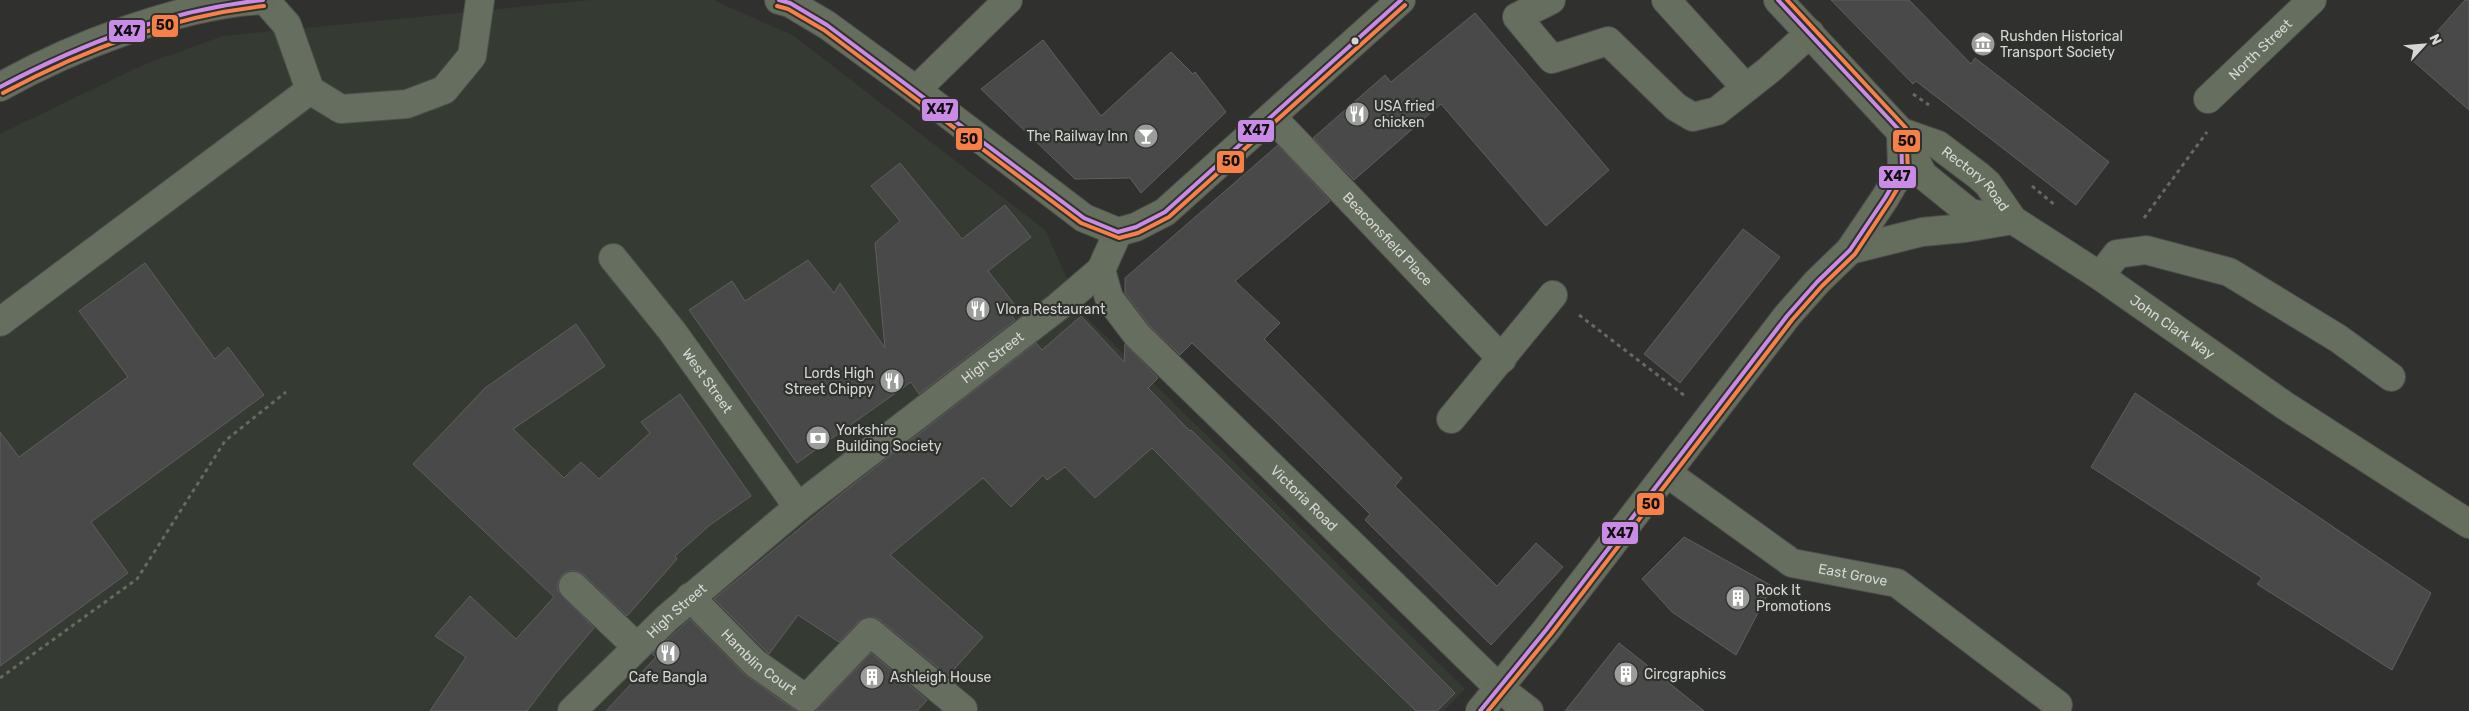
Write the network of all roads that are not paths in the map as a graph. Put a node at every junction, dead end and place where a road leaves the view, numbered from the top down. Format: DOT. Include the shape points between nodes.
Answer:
graph roads {
  1 [pos="264,0"];
  2 [pos="480,0"];
  3 [pos="779,0"];
  4 [pos="1008,0"];
  5 [pos="1401,0"];
  6 [pos="1551,0"];
  7 [pos="1666,0"];
  8 [pos="1778,0"];
  9 [pos="2312,0"];
  10 [pos="201,3"];
  11 [pos="1810,33"];
  12 [pos="0,87"];
  13 [pos="1746,88"];
  14 [pos="310,90"];
  15 [pos="916,90"];
  16 [pos="2208,98"];
  17 [pos="1272,117"];
  18 [pos="1901,132"];
  19 [pos="2013,220"];
  20 [pos="1118,232"];
  21 [pos="1850,250"];
  22 [pos="612,258"];
  23 [pos="1101,270"];
  24 [pos="2100,276"];
  25 [pos="1553,295"];
  26 [pos="0,322"];
  27 [pos="1502,359"];
  28 [pos="2390,377"];
  29 [pos="1451,418"];
  30 [pos="1667,473"];
  31 [pos="798,507"];
  32 [pos="2469,524"];
  33 [pos="573,586"];
  34 [pos="690,597"];
  35 [pos="636,646"];
  36 [pos="1499,688"];
  37 [pos="2058,705"];
  38 [pos="963,710"];
  39 [pos="572,711"];
  40 [pos="1480,711"];
  41 [pos="1528,711"];
  1 -- 10 [label="main road"];
  1 -- 14 [label="street" via="288,25"];
  2 -- 14 [label="street" via="472,56 444,90 407,104 341,109"];
  3 -- 15 [label="main road" via="827,25"];
  4 -- 15 [label="street"];
  5 -- 17 [label="main road"];
  6 -- 13 [label="street" via="1517,17 1552,59 1608,41 1676,107 1692,117 1717,111"];
  7 -- 13 [label="street"];
  8 -- 11 [label="main road, Rectory Road"];
  9 -- 16 [label="street, North Street"];
  10 -- 12 [label="main road" via="71,52"];
  11 -- 13 [label="street"];
  11 -- 18 [label="main road, Rectory Road"];
  14 -- 26 [label="street"];
  15 -- 20 [label="main road" via="1063,204 1084,218"];
  17 -- 20 [label="main road" via="1164,212 1136,227"];
  17 -- 27 [label="street, Beaconsfield Place"];
  18 -- 19 [label="main road, Rectory Road" via="1938,146 1979,176"];
  18 -- 21 [label="main road" via="1902,169"];
  19 -- 21 [label="main road" via="1922,232"];
  19 -- 24 [label="main road, John Clark Way"];
  20 -- 23 [label="street, High Street"];
  21 -- 30 [label="main road" via="1787,316"];
  22 -- 31 [label="street, West Street" via="672,330"];
  23 -- 31 [label="street, High Street"];
  23 -- 36 [label="street, Victoria Road" via="1109,298 1137,335"];
  24 -- 28 [label="street" via="2117,254 2146,250 2229,272 2339,339"];
  24 -- 32 [label="main road, John Clark Way" via="2284,405"];
  25 -- 27 [label="street"];
  27 -- 29 [label="street"];
  30 -- 36 [label="main road"];
  30 -- 37 [label="street, East Grove" via="1792,563 1897,583"];
  31 -- 34 [label="street, High Street"];
  33 -- 35 [label="street"];
  34 -- 35 [label="street, High Street"];
  34 -- 38 [label="street, Hamblin Court" via="755,663 806,699 870,632"];
  35 -- 39 [label="street, High Street"];
  36 -- 40 [label="main road"];
  36 -- 41 [label="street, Victoria Road"];
}
